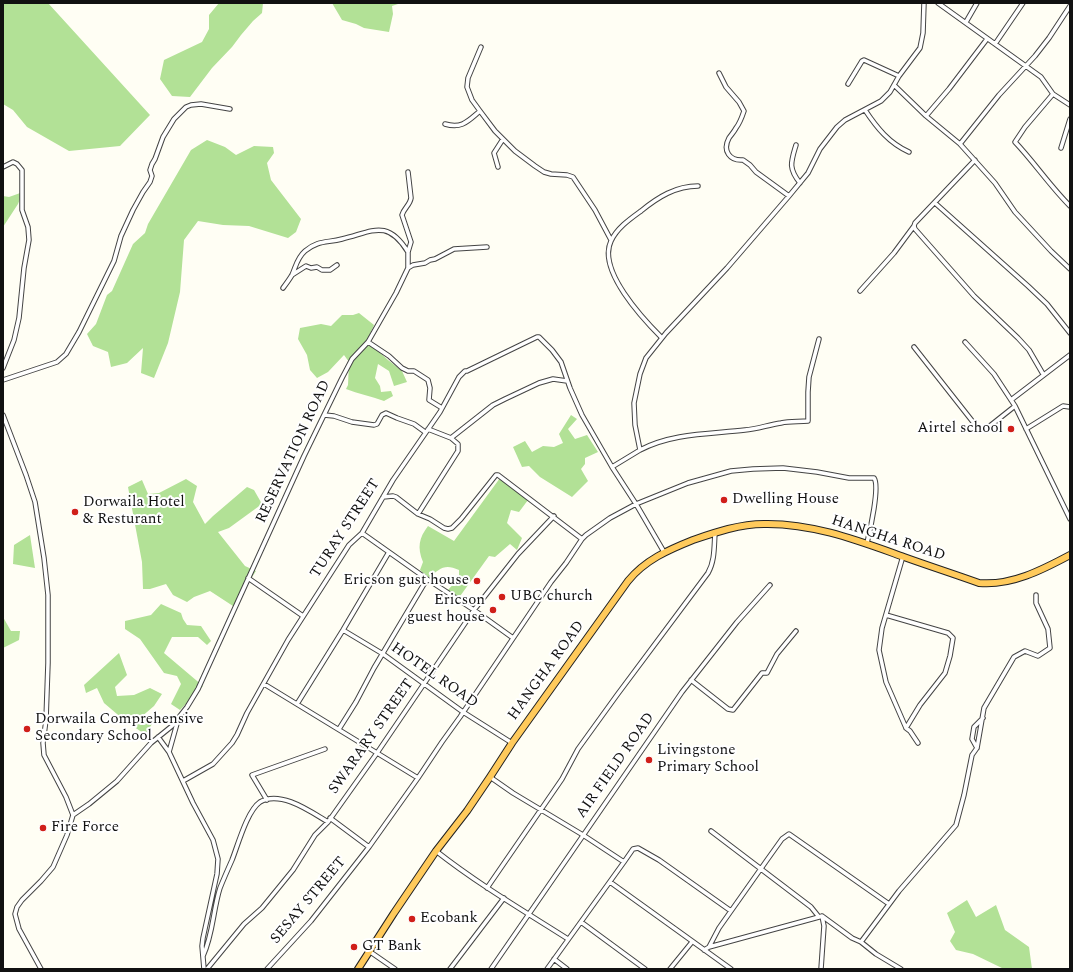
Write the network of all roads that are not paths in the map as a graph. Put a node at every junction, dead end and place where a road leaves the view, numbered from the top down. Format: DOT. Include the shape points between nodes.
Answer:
graph roads {
  1 [pos="924,3"];
  2 [pos="938,3"];
  3 [pos="977,3"];
  4 [pos="1023,3"];
  5 [pos="1070,6"];
  6 [pos="966,22"];
  7 [pos="987,39"];
  8 [pos="995,44"];
  9 [pos="481,47"];
  10 [pos="1026,67"];
  11 [pos="719,73"];
  12 [pos="899,76"];
  13 [pos="848,84"];
  14 [pos="894,85"];
  15 [pos="1053,94"];
  16 [pos="1070,105"];
  17 [pos="230,109"];
  18 [pos="865,110"];
  19 [pos="480,111"];
  20 [pos="926,116"];
  21 [pos="1070,119"];
  22 [pos="445,124"];
  23 [pos="503,139"];
  24 [pos="960,144"];
  25 [pos="796,145"];
  26 [pos="1061,148"];
  27 [pos="909,152"];
  28 [pos="975,160"];
  29 [pos="3,166"];
  30 [pos="498,168"];
  31 [pos="408,172"];
  32 [pos="800,183"];
  33 [pos="698,186"];
  34 [pos="789,196"];
  35 [pos="935,203"];
  36 [pos="1070,206"];
  37 [pos="914,226"];
  38 [pos="611,240"];
  39 [pos="487,247"];
  40 [pos="408,252"];
  41 [pos="337,265"];
  42 [pos="408,268"];
  43 [pos="1070,269"];
  44 [pos="292,275"];
  45 [pos="283,288"];
  46 [pos="860,291"];
  47 [pos="1070,333"];
  48 [pos="662,338"];
  49 [pos="819,339"];
  50 [pos="368,342"];
  51 [pos="965,342"];
  52 [pos="914,347"];
  53 [pos="1070,355"];
  54 [pos="3,368"];
  55 [pos="1043,374"];
  56 [pos="3,380"];
  57 [pos="567,381"];
  58 [pos="1011,400"];
  59 [pos="1015,406"];
  60 [pos="1070,407"];
  61 [pos="442,408"];
  62 [pos="3,414"];
  63 [pos="324,415"];
  64 [pos="1026,429"];
  65 [pos="426,430"];
  66 [pos="451,438"];
  67 [pos="640,450"];
  68 [pos="612,467"];
  69 [pos="382,497"];
  70 [pos="636,504"];
  71 [pos="418,514"];
  72 [pos="554,516"];
  73 [pos="1070,519"];
  74 [pos="362,533"];
  75 [pos="714,533"];
  76 [pos="582,539"];
  77 [pos="867,543"];
  78 [pos="389,552"];
  79 [pos="664,552"];
  80 [pos="903,556"];
  81 [pos="1070,556"];
  82 [pos="248,578"];
  83 [pos="427,579"];
  84 [pos="770,584"];
  85 [pos="1036,595"];
  86 [pos="474,610"];
  87 [pos="886,615"];
  88 [pos="303,616"];
  89 [pos="343,630"];
  90 [pos="796,631"];
  91 [pos="513,638"];
  92 [pos="383,654"];
  93 [pos="691,680"];
  94 [pos="424,683"];
  95 [pos="264,684"];
  96 [pos="297,704"];
  97 [pos="463,712"];
  98 [pos="983,718"];
  99 [pos="178,719"];
  100 [pos="906,728"];
  101 [pos="339,729"];
  102 [pos="158,737"];
  103 [pos="512,743"];
  104 [pos="918,743"];
  105 [pos="977,748"];
  106 [pos="325,749"];
  107 [pos="169,752"];
  108 [pos="377,753"];
  109 [pos="490,777"];
  110 [pos="418,778"];
  111 [pos="183,781"];
  112 [pos="267,800"];
  113 [pos="541,809"];
  114 [pos="73,815"];
  115 [pos="329,820"];
  116 [pos="711,831"];
  117 [pos="583,835"];
  118 [pos="369,846"];
  119 [pos="436,851"];
  120 [pos="624,862"];
  121 [pos="762,869"];
  122 [pos="217,874"];
  123 [pos="225,876"];
  124 [pos="610,882"];
  125 [pos="487,888"];
  126 [pos="504,898"];
  127 [pos="889,904"];
  128 [pos="731,911"];
  129 [pos="529,914"];
  130 [pos="820,916"];
  131 [pos="580,922"];
  132 [pos="568,939"];
  133 [pos="692,942"];
  134 [pos="861,942"];
  135 [pos="709,947"];
  136 [pos="704,950"];
  137 [pos="369,952"];
  138 [pos="203,957"];
  139 [pos="554,959"];
  140 [pos="41,969"];
  141 [pos="204,969"];
  142 [pos="207,969"];
  143 [pos="267,969"];
  144 [pos="358,969"];
  145 [pos="395,969"];
  146 [pos="450,969"];
  147 [pos="491,969"];
  148 [pos="547,969"];
  149 [pos="567,969"];
  150 [pos="645,969"];
  151 [pos="670,969"];
  152 [pos="731,969"];
  153 [pos="822,969"];
  154 [pos="901,969"];
  1 -- 12 [label="street" via="920,48"];
  2 -- 6 [label="street"];
  3 -- 6 [label="street"];
  4 -- 8 [label="street"];
  5 -- 10 [label="street"];
  6 -- 7 [label="street"];
  7 -- 8 [label="street"];
  7 -- 20 [label="street"];
  8 -- 10 [label="street"];
  9 -- 19 [label="street" via="468,78 467,87"];
  10 -- 15 [label="street" via="1041,77"];
  10 -- 24 [label="street"];
  11 -- 34 [label="street" via="744,111 728,139 726,152 730,157 743,160"];
  12 -- 13 [label="street" via="864,60"];
  12 -- 14 [label="street"];
  14 -- 18 [label="street" via="886,96"];
  14 -- 20 [label="street"];
  15 -- 16 [label="street"];
  15 -- 36 [label="street" via="1015,142"];
  17 -- 56 [label="street" via="201,104 191,105 174,119 163,136 150,170 150,182 121,236 114,261 66,354 57,362"];
  18 -- 27 [label="street" via="886,137"];
  18 -- 32 [label="street" via="837,127 820,149"];
  19 -- 22 [label="street" via="460,126"];
  19 -- 23 [label="street"];
  20 -- 24 [label="street"];
  21 -- 26 [label="street"];
  23 -- 30 [label="street" via="494,153"];
  23 -- 38 [label="street" via="544,172 573,177"];
  24 -- 28 [label="street"];
  25 -- 32 [label="street" via="790,166"];
  28 -- 35 [label="street"];
  28 -- 43 [label="street" via="1015,212"];
  29 -- 54 [label="street" via="13,162 22,170 22,210 29,240 19,318"];
  31 -- 40 [label="street" via="411,198 402,215 411,242"];
  32 -- 34 [label="street"];
  33 -- 38 [label="street" via="678,189 650,203 628,221"];
  34 -- 48 [label="street"];
  35 -- 37 [label="street"];
  35 -- 47 [label="street" via="1033,290"];
  37 -- 46 [label="street"];
  37 -- 55 [label="street" via="974,296 1029,350"];
  38 -- 48 [label="street" via="608,255 614,275 636,309"];
  39 -- 42 [label="street" via="454,249"];
  40 -- 42 [label="street"];
  40 -- 44 [label="street" via="393,234 384,230 369,231 312,246 298,260"];
  41 -- 44 [label="street" via="330,270 306,266"];
  42 -- 50 [label="street, RESERVATION ROAD"];
  44 -- 45 [label="street"];
  48 -- 67 [label="street" via="646,358 637,384 633,413"];
  49 -- 67 [label="street" via="809,377 808,421 699,434 660,442"];
  50 -- 61 [label="street" via="402,368 414,371 428,380 429,400"];
  50 -- 63 [label="street, RESERVATION ROAD" via="352,359"];
  51 -- 58 [label="street" via="994,374"];
  52 -- 59 [label="street" via="980,428 986,429"];
  53 -- 55 [label="street"];
  55 -- 58 [label="street"];
  57 -- 61 [label="street, TURAY STREET" via="558,358 537,336 466,371 459,377"];
  57 -- 66 [label="street" via="552,379 505,399 493,405"];
  57 -- 68 [label="street" via="582,414"];
  58 -- 59 [label="street"];
  59 -- 64 [label="street"];
  60 -- 64 [label="street" via="1063,406"];
  61 -- 65 [label="street, TURAY STREET"];
  62 -- 114 [label="street" via="35,502 44,558 48,595 48,663 44,755"];
  63 -- 65 [label="street" via="374,425 386,413"];
  63 -- 82 [label="street, RESERVATION ROAD"];
  64 -- 73 [label="street"];
  65 -- 66 [label="street"];
  65 -- 69 [label="street, TURAY STREET"];
  66 -- 71 [label="street" via="458,444 458,451"];
  67 -- 68 [label="street"];
  68 -- 70 [label="street"];
  69 -- 71 [label="street" via="396,497"];
  69 -- 74 [label="street, TURAY STREET"];
  70 -- 76 [label="street, SESAY STREET" via="598,525"];
  70 -- 77 [label="street, SESAY STREET" via="688,483 746,470 783,468 849,478 870,477 874,478 876,483 873,517"];
  70 -- 79 [label="street"];
  71 -- 72 [label="street" via="444,528 452,528 497,475"];
  72 -- 76 [label="street"];
  72 -- 86 [label="street, SWARARY STREET" via="518,554"];
  74 -- 78 [label="street"];
  74 -- 88 [label="street, TURAY STREET" via="349,545"];
  75 -- 77 [label="highway, HANGHA ROAD" via="745,526 783,524 838,534"];
  75 -- 79 [label="highway, HANGHA ROAD"];
  75 -- 113 [label="street" via="712,567 578,750"];
  76 -- 91 [label="street, SESAY STREET"];
  77 -- 80 [label="highway, HANGHA ROAD"];
  78 -- 83 [label="street"];
  78 -- 89 [label="street"];
  79 -- 103 [label="highway, HANGHA ROAD" via="637,570 628,581"];
  80 -- 81 [label="highway, HANGHA ROAD" via="979,583 991,584 1042,570"];
  80 -- 87 [label="street"];
  82 -- 88 [label="street"];
  82 -- 99 [label="street, RESERVATION ROAD" via="194,696"];
  83 -- 86 [label="street"];
  83 -- 92 [label="street"];
  84 -- 93 [label="street, AIR FIELD ROAD"];
  85 -- 98 [label="street" via="1036,604 1048,629 1050,648 1038,656 1024,651 1014,657 989,698"];
  86 -- 91 [label="street"];
  86 -- 94 [label="street, SWARARY STREET"];
  87 -- 100 [label="street" via="879,641 880,657 886,682"];
  87 -- 100 [label="street" via="948,634 953,638 948,666"];
  88 -- 95 [label="street, TURAY STREET"];
  89 -- 92 [label="street, HOTEL ROAD"];
  89 -- 96 [label="street"];
  90 -- 93 [label="street" via="777,654 768,673 762,673 732,710"];
  91 -- 97 [label="street, SESAY STREET"];
  92 -- 94 [label="street, HOTEL ROAD"];
  92 -- 101 [label="street"];
  93 -- 117 [label="street, AIR FIELD ROAD"];
  94 -- 97 [label="street, HOTEL ROAD"];
  94 -- 108 [label="street, SWARARY STREET"];
  95 -- 96 [label="street"];
  95 -- 111 [label="street, TURAY STREET" via="232,743 214,764"];
  96 -- 101 [label="street"];
  97 -- 103 [label="street, HOTEL ROAD"];
  97 -- 110 [label="street, SESAY STREET"];
  98 -- 105 [label="street"];
  98 -- 105 [label="street" via="974,727 972,739"];
  99 -- 102 [label="street"];
  99 -- 107 [label="street"];
  100 -- 104 [label="street"];
  101 -- 108 [label="street"];
  102 -- 107 [label="street"];
  102 -- 114 [label="street" via="117,781"];
  103 -- 109 [label="highway, HANGHA ROAD"];
  105 -- 127 [label="street" via="972,755 956,825"];
  106 -- 112 [label="street" via="252,775"];
  107 -- 111 [label="street"];
  108 -- 110 [label="street"];
  108 -- 115 [label="street, SWARARY STREET"];
  109 -- 113 [label="street"];
  109 -- 119 [label="highway, HANGHA ROAD"];
  110 -- 118 [label="street, SESAY STREET"];
  111 -- 122 [label="street" via="215,846 218,859"];
  112 -- 115 [label="street" via="285,800"];
  112 -- 123 [label="street" via="260,802 250,815"];
  113 -- 117 [label="street"];
  113 -- 125 [label="street"];
  114 -- 140 [label="street" via="53,867 22,900 15,914 19,929"];
  115 -- 118 [label="street"];
  115 -- 142 [label="street, SWARARY STREET" via="315,835 262,908 244,924"];
  116 -- 121 [label="street"];
  117 -- 120 [label="street"];
  117 -- 129 [label="street, AIR FIELD ROAD"];
  118 -- 143 [label="street, SESAY STREET" via="311,922"];
  119 -- 125 [label="street"];
  119 -- 137 [label="highway, HANGHA ROAD"];
  120 -- 124 [label="street"];
  120 -- 128 [label="street" via="634,849 638,848"];
  121 -- 127 [label="street" via="782,840 790,834"];
  121 -- 128 [label="street"];
  121 -- 130 [label="street"];
  122 -- 123 [label="street"];
  122 -- 138 [label="street" via="204,930"];
  123 -- 138 [label="street"];
  124 -- 131 [label="street"];
  124 -- 133 [label="street"];
  125 -- 126 [label="street"];
  126 -- 129 [label="street"];
  126 -- 146 [label="street"];
  127 -- 134 [label="street"];
  128 -- 135 [label="street"];
  129 -- 132 [label="street"];
  129 -- 147 [label="street, AIR FIELD ROAD"];
  130 -- 134 [label="street"];
  130 -- 135 [label="street"];
  130 -- 153 [label="street" via="824,931"];
  131 -- 132 [label="street"];
  131 -- 150 [label="street"];
  132 -- 139 [label="street"];
  133 -- 136 [label="street"];
  133 -- 151 [label="street"];
  134 -- 154 [label="street"];
  135 -- 136 [label="street"];
  136 -- 152 [label="street"];
  137 -- 144 [label="highway, HANGHA ROAD"];
  137 -- 145 [label="street"];
  138 -- 141 [label="street"];
  139 -- 148 [label="street"];
  139 -- 149 [label="street"];
}
